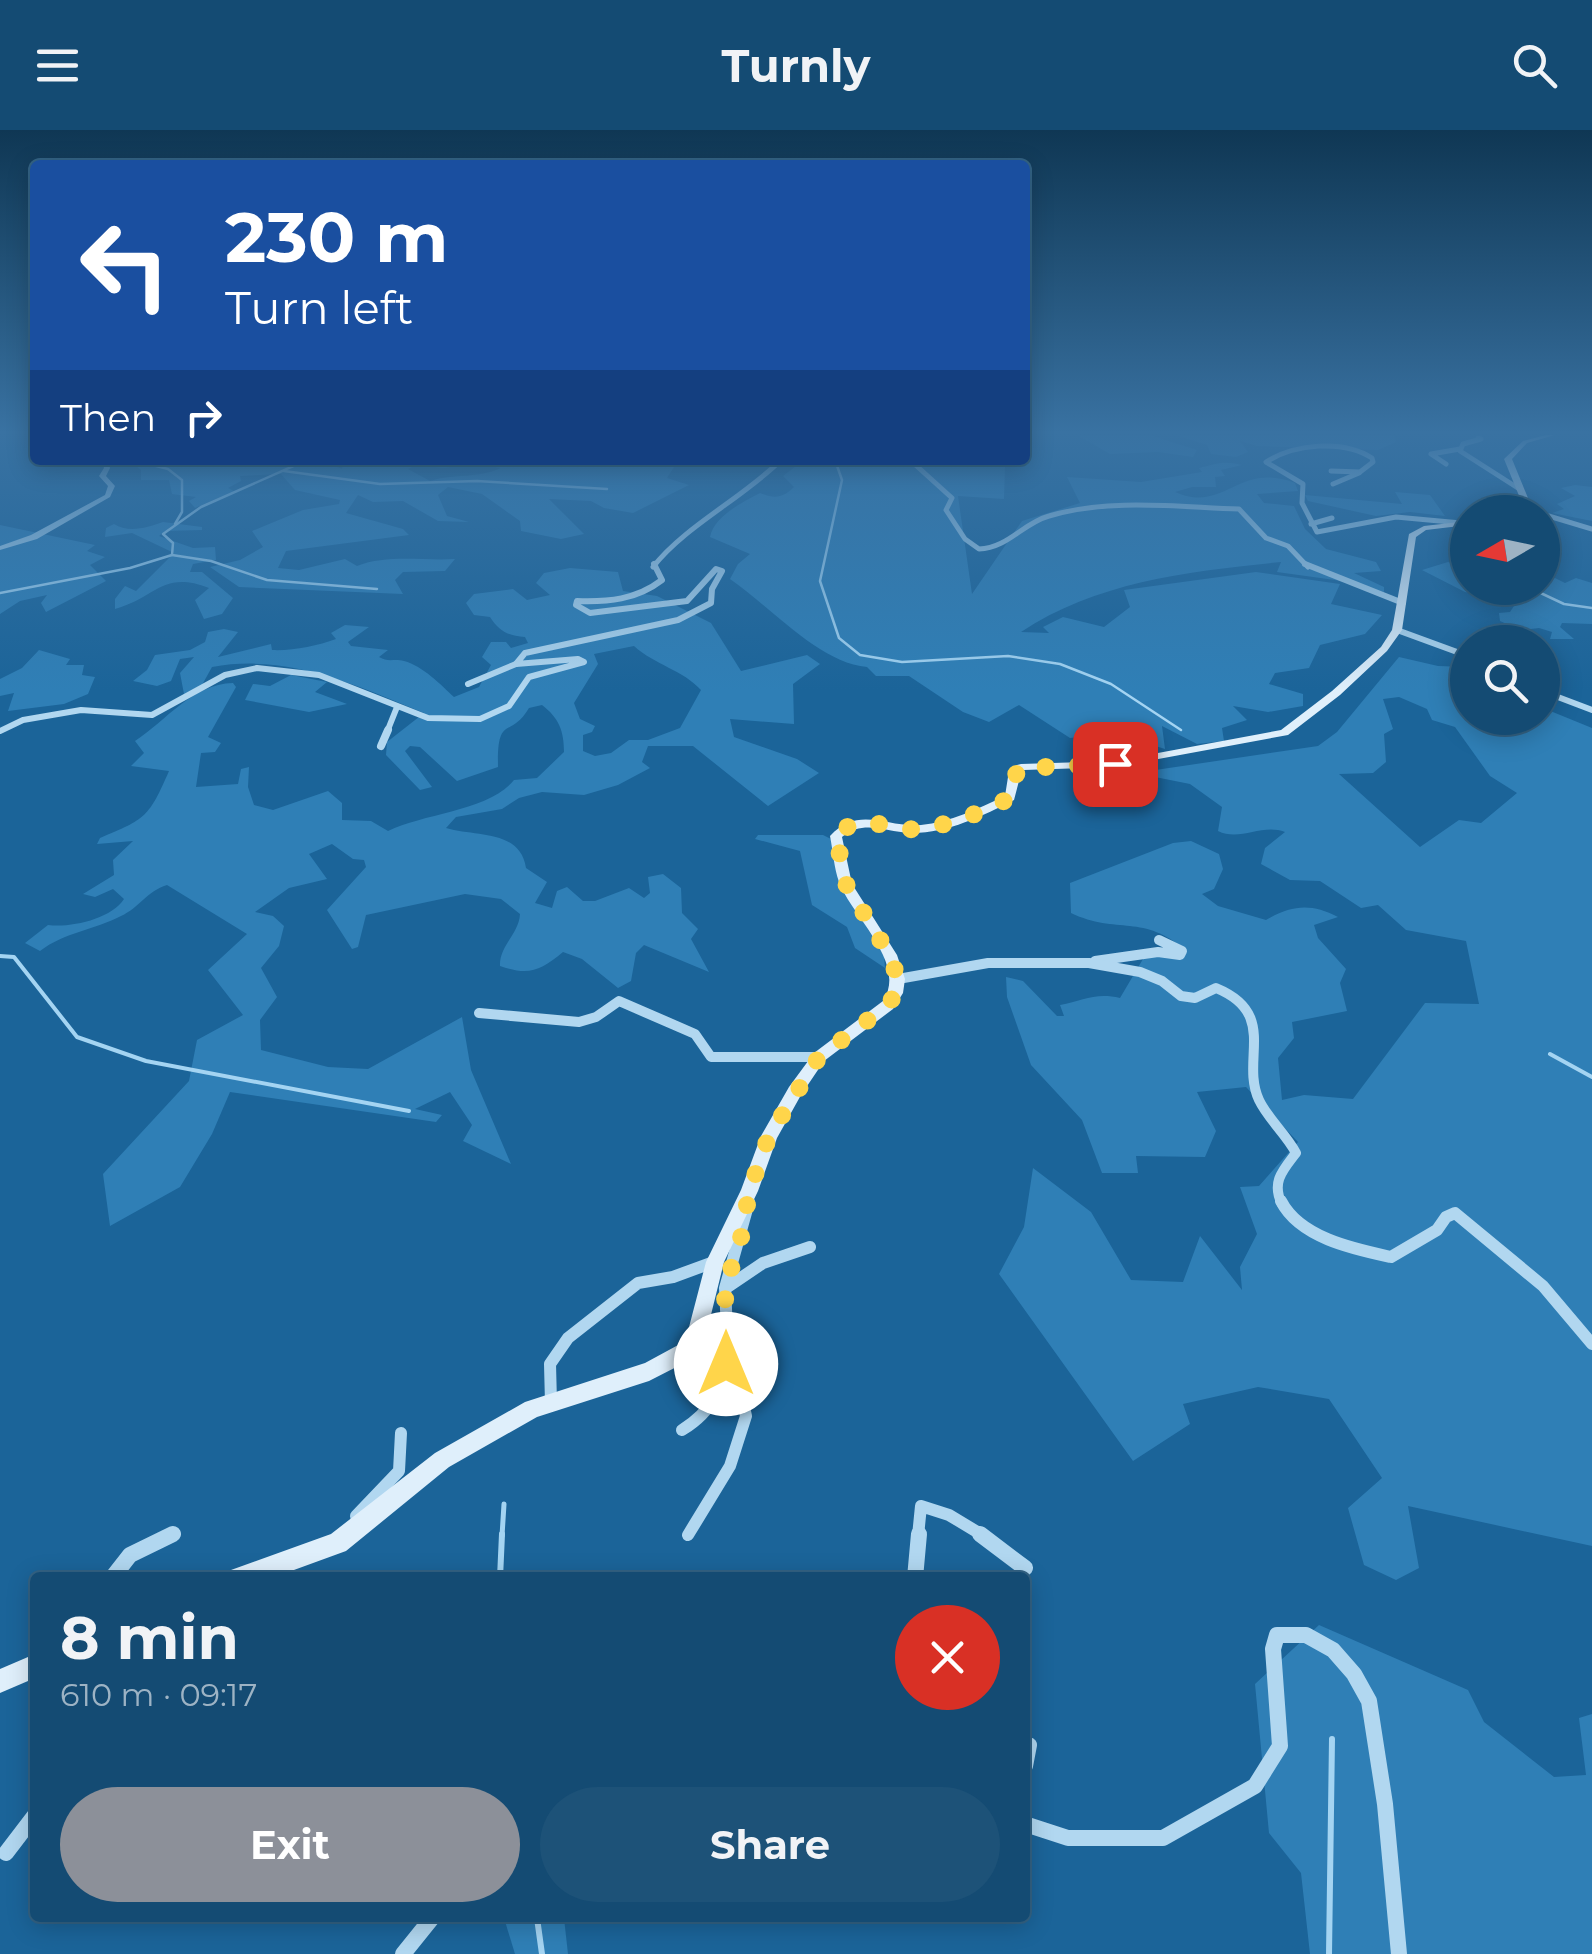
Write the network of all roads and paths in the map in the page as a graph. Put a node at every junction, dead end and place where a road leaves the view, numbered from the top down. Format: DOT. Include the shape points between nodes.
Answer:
graph roads {
  1 [pos="63,520"];
  2 [pos="708,520"];
  3 [pos="953,520"];
  4 [pos="1037,520"];
  5 [pos="1249,520"];
  6 [pos="1312,520"];
  7 [pos="1325,520"];
  8 [pos="1377,520"];
  9 [pos="1563,520"];
  10 [pos="1311,524"];
  11 [pos="1450,525"];
  12 [pos="1592,529"];
  13 [pos="0,547"];
  14 [pos="1403,603"];
  15 [pos="1397,630"];
  16 [pos="1450,649"];
  17 [pos="516,664"];
  18 [pos="468,684"];
  19 [pos="1560,697"];
  20 [pos="398,707"];
  21 [pos="1592,710"];
  22 [pos="0,731"];
  23 [pos="381,746"];
  24 [pos="1160,940"];
  25 [pos="1089,962"];
  26 [pos="898,979"];
  27 [pos="478,1013"];
  28 [pos="819,1057"];
  29 [pos="749,1192"];
  30 [pos="810,1247"];
  31 [pos="714,1262"];
  32 [pos="725,1288"];
  33 [pos="727,1330"];
  34 [pos="1592,1344"];
  35 [pos="551,1403"];
  36 [pos="682,1430"];
  37 [pos="401,1432"];
  38 [pos="173,1534"];
  39 [pos="688,1535"];
  40 [pos="322,1548"];
  41 [pos="1024,1568"];
  42 [pos="114,1572"];
  43 [pos="257,1572"];
  44 [pos="916,1572"];
  45 [pos="30,1668"];
  46 [pos="0,1681"];
  47 [pos="30,1822"];
  48 [pos="1030,1826"];
  49 [pos="6,1853"];
  50 [pos="429,1922"];
  51 [pos="404,1954"];
  52 [pos="1399,1954"];
  1 -- 13 [label="street"];
  2 -- 17 [label="street" via="656,563 662,580 656,586 613,602 576,605 590,613 686,601 716,569 722,571 706,606 678,620 531,650"];
  3 -- 4 [label="street" via="977,549 991,548"];
  5 -- 14 [label="street" via="1308,567"];
  6 -- 10 [label="street"];
  7 -- 10 [label="street"];
  8 -- 10 [label="street" via="1323,532"];
  9 -- 12 [label="street"];
  11 -- 14 [label="main road" via="1412,536"];
  14 -- 15 [label="main road"];
  15 -- 16 [label="street"];
  15 -- 26 [label="main road" via="1336,693 1284,733 1115,764 1021,768 1010,798 978,814 917,829 866,821 846,825 836,836 846,884"];
  17 -- 18 [label="street"];
  17 -- 20 [label="street" via="584,662 526,677 511,692 509,706 480,719 428,718"];
  19 -- 21 [label="street"];
  20 -- 22 [label="street" via="319,675 257,668 226,676 152,715 81,710"];
  20 -- 23 [label="street"];
  24 -- 25 [label="street" via="1176,945 1180,955"];
  25 -- 26 [label="street" via="988,963"];
  25 -- 34 [label="street" via="1140,972 1181,996 1195,998 1216,988 1243,1002 1250,1015 1255,1090 1296,1153 1278,1174 1276,1193 1320,1236 1391,1257 1455,1214 1543,1286"];
  26 -- 28 [label="main road" via="888,1005"];
  27 -- 28 [label="street" via="560,1024 597,1017 619,1001 694,1034 711,1057"];
  28 -- 29 [label="main road" via="769,1136"];
  29 -- 31 [label="main road"];
  29 -- 32 [label="street"];
  30 -- 32 [label="street" via="763,1263"];
  31 -- 35 [label="street" via="638,1283 568,1338 550,1364"];
  31 -- 35 [label="main road" via="697,1335 687,1350 649,1371"];
  32 -- 33 [label="street"];
  33 -- 36 [label="street" via="718,1397 710,1412"];
  33 -- 39 [label="street" via="746,1416 730,1466"];
  35 -- 40 [label="main road" via="442,1460"];
  37 -- 40 [label="street" via="400,1474"];
  38 -- 42 [label="street" via="132,1552"];
  40 -- 43 [label="main road"];
  41 -- 44 [label="street" via="981,1535 921,1506"];
  45 -- 46 [label="main road"];
  47 -- 49 [label="street"];
  48 -- 52 [label="street" via="1068,1838 1163,1838 1255,1786 1280,1746 1273,1650 1278,1635 1293,1630 1346,1662 1369,1702"];
  50 -- 51 [label="street"];
}
